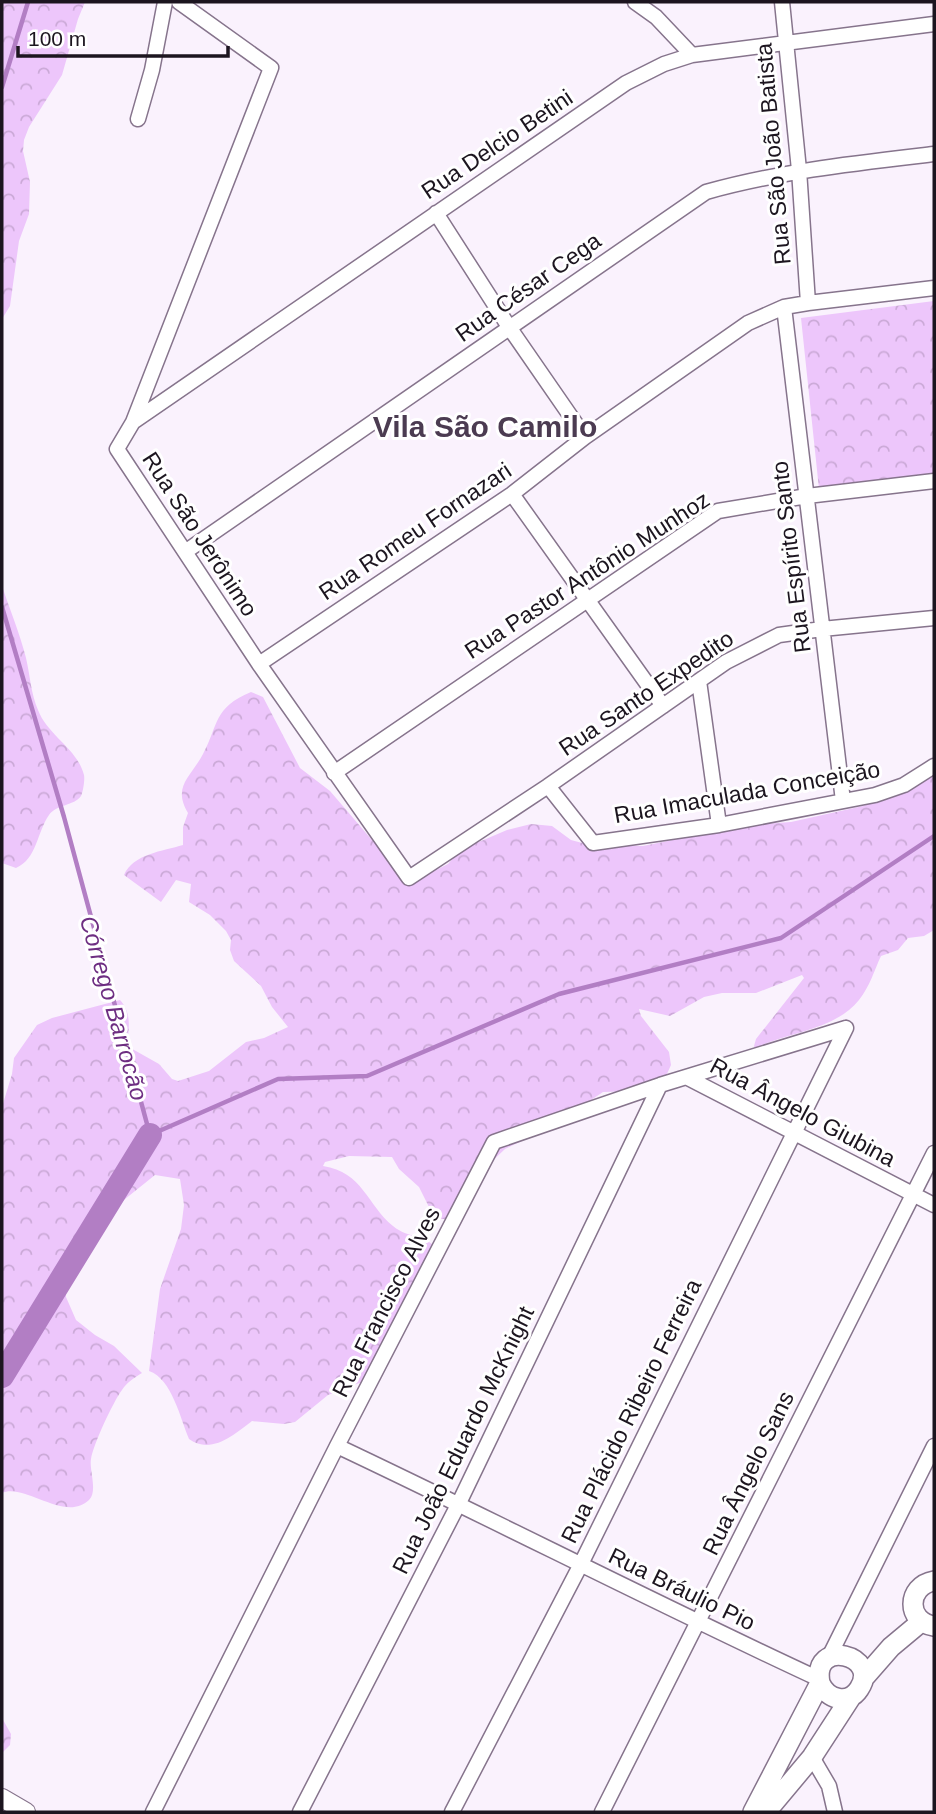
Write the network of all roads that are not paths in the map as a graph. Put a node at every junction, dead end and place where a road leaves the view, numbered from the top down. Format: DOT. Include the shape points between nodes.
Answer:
graph roads {
  1 [pos="165,2"];
  2 [pos="179,2"];
  3 [pos="635,2"];
  4 [pos="654,2"];
  5 [pos="782,2"];
  6 [pos="656,17"];
  7 [pos="934,24"];
  8 [pos="787,41"];
  9 [pos="692,55"];
  10 [pos="138,119"];
  11 [pos="934,154"];
  12 [pos="799,170"];
  13 [pos="436,213"];
  14 [pos="934,288"];
  15 [pos="808,303"];
  16 [pos="784,307"];
  17 [pos="509,327"];
  18 [pos="133,422"];
  19 [pos="585,437"];
  20 [pos="934,481"];
  21 [pos="512,494"];
  22 [pos="807,496"];
  23 [pos="185,552"];
  24 [pos="587,600"];
  25 [pos="934,618"];
  26 [pos="822,629"];
  27 [pos="258,664"];
  28 [pos="699,681"];
  29 [pos="663,706"];
  30 [pos="934,766"];
  31 [pos="334,773"];
  32 [pos="548,786"];
  33 [pos="843,801"];
  34 [pos="719,825"];
  35 [pos="409,878"];
  36 [pos="846,1028"];
  37 [pos="688,1077"];
  38 [pos="660,1084"];
  39 [pos="793,1133"];
  40 [pos="934,1153"];
  41 [pos="912,1194"];
  42 [pos="934,1205"];
  43 [pos="337,1446"];
  44 [pos="934,1446"];
  45 [pos="459,1503"];
  46 [pos="580,1566"];
  47 [pos="932,1579"];
  48 [pos="923,1619"];
  49 [pos="699,1623"];
  50 [pos="849,1664"];
  51 [pos="819,1681"];
  52 [pos="851,1697"];
  53 [pos="794,1729"];
  54 [pos="812,1757"];
  55 [pos="2,1798"];
  56 [pos="26,1812"];
  57 [pos="153,1812"];
  58 [pos="300,1812"];
  59 [pos="452,1812"];
  60 [pos="602,1812"];
  61 [pos="753,1812"];
  62 [pos="766,1812"];
  63 [pos="835,1812"];
  1 -- 10 [label="street"];
  2 -- 18 [label="street, Rua São Jerônimo" via="271,68"];
  3 -- 6 [label="street"];
  4 -- 6 [label="street"];
  5 -- 8 [label="street, Rua São João Batista"];
  6 -- 9 [label="street"];
  7 -- 8 [label="street, Rua Delcio Betini"];
  8 -- 9 [label="street, Rua Delcio Betini"];
  8 -- 12 [label="street, Rua São João Batista"];
  9 -- 13 [label="street, Rua Delcio Betini" via="626,83"];
  11 -- 12 [label="street, Rua César Cega"];
  12 -- 15 [label="street, Rua São João Batista"];
  12 -- 17 [label="street, Rua César Cega" via="706,192"];
  13 -- 17 [label="street"];
  13 -- 18 [label="street, Rua Delcio Betini"];
  14 -- 15 [label="street, Rua Romeu Fornazari"];
  15 -- 16 [label="street, Rua Romeu Fornazari"];
  16 -- 19 [label="street, Rua Romeu Fornazari" via="748,323"];
  16 -- 22 [label="street, Rua Espírito Santo"];
  17 -- 19 [label="street"];
  17 -- 23 [label="street, Rua César Cega"];
  18 -- 23 [label="street, Rua São Jerônimo" via="117,449"];
  19 -- 21 [label="street, Rua Romeu Fornazari"];
  20 -- 22 [label="street, Rua Pastor Antônio Munhoz"];
  21 -- 24 [label="street"];
  21 -- 27 [label="street, Rua Romeu Fornazari"];
  22 -- 24 [label="street, Rua Pastor Antônio Munhoz" via="718,511"];
  22 -- 26 [label="street, Rua Espírito Santo"];
  23 -- 27 [label="street, Rua São Jerônimo"];
  24 -- 29 [label="street"];
  24 -- 31 [label="street, Rua Pastor Antônio Munhoz"];
  25 -- 26 [label="street, Rua Santo Expedito"];
  26 -- 28 [label="street, Rua Santo Expedito" via="779,635"];
  26 -- 33 [label="street, Rua Espírito Santo"];
  27 -- 31 [label="street, Rua São Jerônimo"];
  28 -- 29 [label="street, Rua Santo Expedito"];
  28 -- 34 [label="street"];
  29 -- 32 [label="street, Rua Santo Expedito"];
  30 -- 33 [label="street, Rua Imaculada Conceição" via="904,785"];
  31 -- 35 [label="street, Rua São Jerônimo"];
  32 -- 34 [label="street, Rua Imaculada Conceição" via="593,843"];
  32 -- 35 [label="street, Rua Santo Expedito"];
  33 -- 34 [label="street, Rua Imaculada Conceição"];
  36 -- 37 [label="street, Rua Francisco Alves"];
  36 -- 39 [label="street, Rua Plácido Ribeiro Ferreira"];
  37 -- 38 [label="street, Rua Francisco Alves"];
  37 -- 39 [label="street, Rua Ângelo Giubina"];
  38 -- 43 [label="street, Rua Francisco Alves" via="494,1142"];
  38 -- 45 [label="street, Rua João Eduardo McKnight"];
  39 -- 41 [label="street, Rua Ângelo Giubina"];
  39 -- 46 [label="street, Rua Plácido Ribeiro Ferreira"];
  40 -- 41 [label="street, Rua Ângelo Sans"];
  41 -- 42 [label="street, Rua Ângelo Giubina"];
  41 -- 49 [label="street, Rua Ângelo Sans"];
  43 -- 45 [label="street, Rua Bráulio Pio"];
  43 -- 57 [label="street, Rua Francisco Alves"];
  44 -- 50 [label="street" via="845,1626"];
  45 -- 46 [label="street, Rua Bráulio Pio"];
  45 -- 58 [label="street, Rua João Eduardo McKnight"];
  46 -- 49 [label="street, Rua Bráulio Pio"];
  46 -- 59 [label="street, Rua Plácido Ribeiro Ferreira"];
  47 -- 48 [label="main road" via="914,1596"];
  48 -- 50 [label="main road" via="891,1647"];
  49 -- 51 [label="street, Rua Bráulio Pio"];
  49 -- 60 [label="street, Rua Ângelo Sans"];
  50 -- 51 [label="main road" via="821,1668"];
  50 -- 52 [label="main road" via="861,1686"];
  51 -- 52 [label="main road" via="832,1698"];
  51 -- 53 [label="main road"];
  52 -- 54 [label="main road"];
  53 -- 54 [label="main road" via="800,1746"];
  53 -- 61 [label="main road"];
  54 -- 62 [label="main road"];
  54 -- 63 [label="street" via="829,1786"];
  55 -- 56 [label="street"];
}
